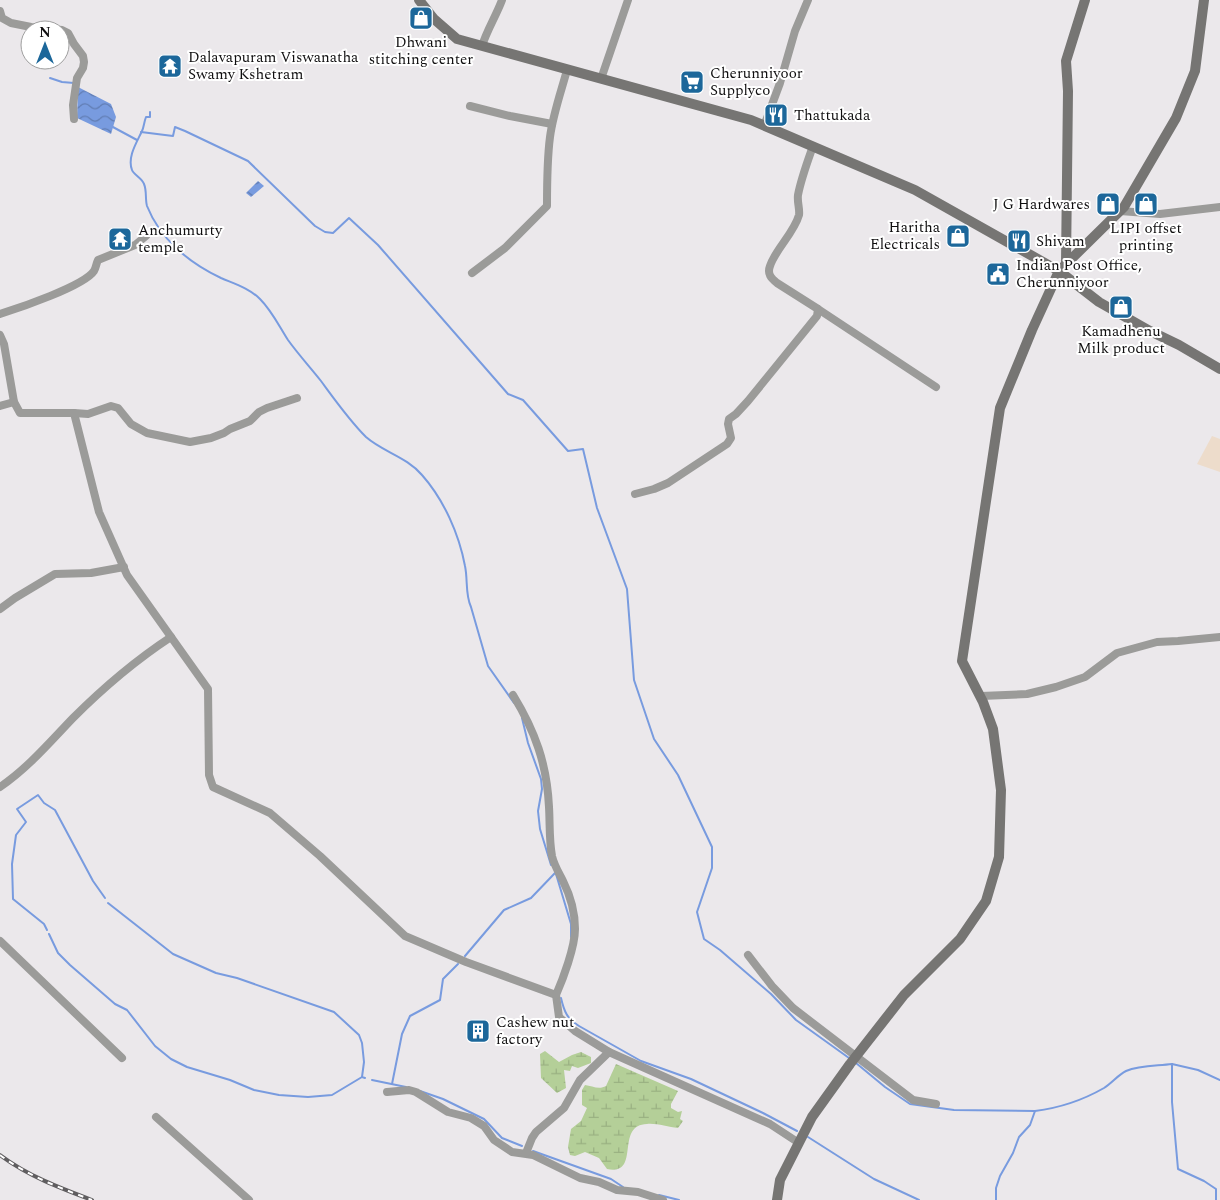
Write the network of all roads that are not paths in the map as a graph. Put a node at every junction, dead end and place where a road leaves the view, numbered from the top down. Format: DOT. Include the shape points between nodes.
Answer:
graph roads {
  1 [pos="419,0"];
  2 [pos="502,0"];
  3 [pos="628,0"];
  4 [pos="808,0"];
  5 [pos="1085,0"];
  6 [pos="1204,0"];
  7 [pos="0,11"];
  8 [pos="482,46"];
  9 [pos="567,70"];
  10 [pos="601,79"];
  11 [pos="470,106"];
  12 [pos="74,119"];
  13 [pos="552,124"];
  14 [pos="764,126"];
  15 [pos="812,146"];
  16 [pos="1220,207"];
  17 [pos="1120,211"];
  18 [pos="146,236"];
  19 [pos="1063,268"];
  20 [pos="472,273"];
  21 [pos="818,309"];
  22 [pos="0,314"];
  23 [pos="0,335"];
  24 [pos="1220,369"];
  25 [pos="936,387"];
  26 [pos="297,398"];
  27 [pos="14,402"];
  28 [pos="0,406"];
  29 [pos="74,414"];
  30 [pos="635,494"];
  31 [pos="124,567"];
  32 [pos="0,609"];
  33 [pos="1220,636"];
  34 [pos="171,637"];
  35 [pos="513,695"];
  36 [pos="981,696"];
  37 [pos="0,787"];
  38 [pos="0,941"];
  39 [pos="748,955"];
  40 [pos="556,995"];
  41 [pos="609,1052"];
  42 [pos="856,1056"];
  43 [pos="122,1058"];
  44 [pos="388,1092"];
  45 [pos="936,1104"];
  46 [pos="156,1118"];
  47 [pos="799,1143"];
  48 [pos="526,1154"];
  49 [pos="249,1200"];
  50 [pos="663,1200"];
  51 [pos="778,1200"];
  1 -- 8 [label="street" via="434,19 457,39"];
  2 -- 8 [label="street"];
  3 -- 10 [label="street"];
  4 -- 14 [label="street"];
  5 -- 19 [label="street" via="1066,62"];
  6 -- 17 [label="street" via="1195,71 1176,118"];
  7 -- 12 [label="street" via="2,18 11,23 68,33 83,56 73,105"];
  8 -- 9 [label="street"];
  9 -- 10 [label="street"];
  9 -- 13 [label="street"];
  10 -- 14 [label="street"];
  11 -- 13 [label="street"];
  13 -- 20 [label="street" via="547,206 506,248"];
  14 -- 15 [label="street"];
  15 -- 19 [label="street" via="915,190"];
  15 -- 21 [label="street" via="798,197 799,215 769,272 777,283"];
  16 -- 17 [label="street" via="1160,214"];
  17 -- 19 [label="street"];
  18 -- 22 [label="street" via="135,245 98,260 93,272 81,282"];
  19 -- 24 [label="street" via="1100,302"];
  19 -- 36 [label="street" via="1032,330 1000,408 962,661"];
  21 -- 25 [label="street"];
  21 -- 30 [label="street" via="811,325 748,401 729,418 731,438 727,444 668,483"];
  23 -- 27 [label="street"];
  26 -- 29 [label="street" via="267,408 250,421 224,433 190,442 147,433 131,424 118,408 111,406 88,414"];
  27 -- 28 [label="street"];
  27 -- 29 [label="street" via="20,413"];
  29 -- 31 [label="street" via="99,512"];
  31 -- 32 [label="street" via="91,573 55,574"];
  31 -- 34 [label="street"];
  33 -- 36 [label="street" via="1157,642 1117,653 1085,677 1056,687 1027,694"];
  34 -- 37 [label="street" via="150,650 100,693 18,774"];
  34 -- 40 [label="street" via="208,689 209,775 213,787 270,813 405,936"];
  35 -- 40 [label="street" via="525,714 542,757 552,858 572,909 575,930 565,975"];
  36 -- 42 [label="street" via="993,729 1001,790 999,857 986,901 960,939 904,995"];
  38 -- 43 [label="street"];
  39 -- 42 [label="street" via="793,1008"];
  40 -- 41 [label="street" via="559,1018"];
  41 -- 47 [label="street" via="770,1124"];
  41 -- 48 [label="street" via="580,1080 564,1108 536,1132"];
  42 -- 45 [label="street" via="913,1100"];
  42 -- 47 [label="street" via="812,1117"];
  44 -- 48 [label="street" via="416,1092 448,1112 472,1118 484,1126 494,1140 512,1152"];
  46 -- 49 [label="street"];
  47 -- 51 [label="street" via="780,1180"];
  48 -- 50 [label="street" via="580,1178"];
}
